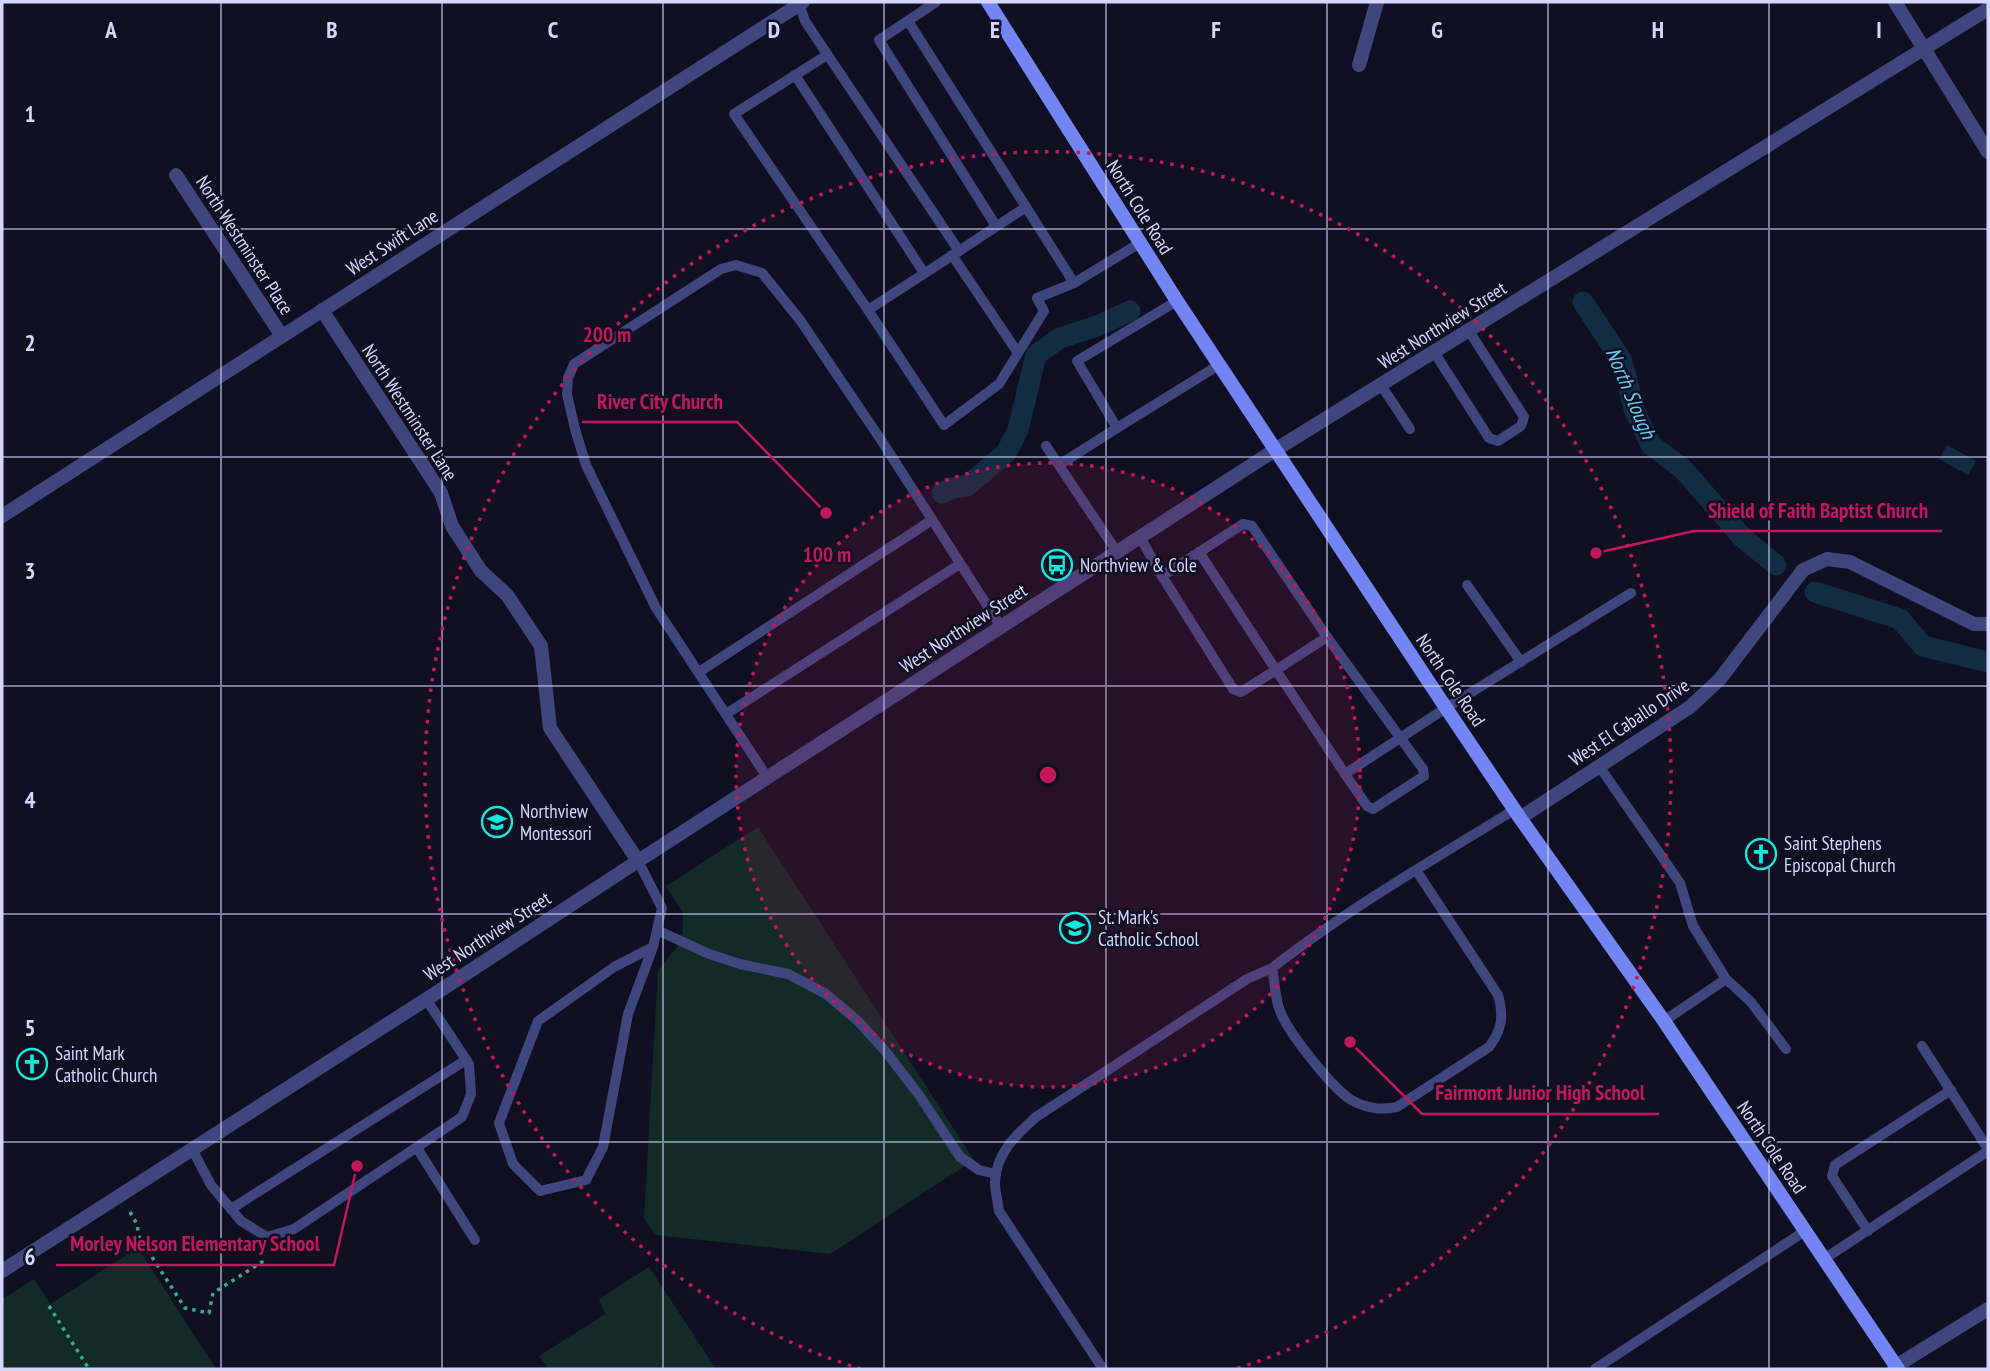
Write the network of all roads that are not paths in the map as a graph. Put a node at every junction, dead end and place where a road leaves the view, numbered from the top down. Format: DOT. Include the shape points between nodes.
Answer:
graph roads {
  1 [pos="936,2"];
  2 [pos="988,2"];
  3 [pos="1377,2"];
  4 [pos="1895,2"];
  5 [pos="801,3"];
  6 [pos="1988,9"];
  7 [pos="908,21"];
  8 [pos="1924,49"];
  9 [pos="828,55"];
  10 [pos="1359,65"];
  11 [pos="796,75"];
  12 [pos="1988,152"];
  13 [pos="176,175"];
  14 [pos="1026,207"];
  15 [pos="996,226"];
  16 [pos="1140,243"];
  17 [pos="955,253"];
  18 [pos="923,273"];
  19 [pos="1074,283"];
  20 [pos="1177,301"];
  21 [pos="322,310"];
  22 [pos="868,310"];
  23 [pos="1469,331"];
  24 [pos="282,336"];
  25 [pos="1434,352"];
  26 [pos="1018,353"];
  27 [pos="1219,365"];
  28 [pos="1381,385"];
  29 [pos="1117,428"];
  30 [pos="1410,429"];
  31 [pos="1046,446"];
  32 [pos="1275,450"];
  33 [pos="1059,465"];
  34 [pos="2,516"];
  35 [pos="932,520"];
  36 [pos="1140,537"];
  37 [pos="1117,552"];
  38 [pos="1199,552"];
  39 [pos="960,564"];
  40 [pos="1162,576"];
  41 [pos="1466,584"];
  42 [pos="1631,593"];
  43 [pos="1988,624"];
  44 [pos="1001,627"];
  45 [pos="1327,637"];
  46 [pos="1521,662"];
  47 [pos="1276,670"];
  48 [pos="699,672"];
  49 [pos="1446,708"];
  50 [pos="726,714"];
  51 [pos="1401,738"];
  52 [pos="1599,766"];
  53 [pos="1345,774"];
  54 [pos="768,777"];
  55 [pos="1517,814"];
  56 [pos="638,861"];
  57 [pos="1416,870"];
  58 [pos="657,930"];
  59 [pos="653,947"];
  60 [pos="1272,968"];
  61 [pos="1726,979"];
  62 [pos="426,999"];
  63 [pos="1664,1021"];
  64 [pos="1922,1046"];
  65 [pos="1786,1049"];
  66 [pos="466,1060"];
  67 [pos="1951,1090"];
  68 [pos="417,1148"];
  69 [pos="192,1149"];
  70 [pos="1988,1150"];
  71 [pos="996,1174"];
  72 [pos="231,1209"];
  73 [pos="1805,1231"];
  74 [pos="1868,1231"];
  75 [pos="475,1240"];
  76 [pos="1824,1259"];
  77 [pos="2,1271"];
  78 [pos="1988,1309"];
  79 [pos="1896,1368"];
  80 [pos="1103,1369"];
  81 [pos="1595,1369"];
  1 -- 7 [label="lane"];
  2 -- 16 [label="main road, North Cole Road"];
  3 -- 10 [label="street"];
  4 -- 8 [label="street"];
  5 -- 9 [label="lane" via="805,21"];
  5 -- 21 [label="street, West Swift Lane"];
  6 -- 8 [label="street, West Northview Street"];
  7 -- 14 [label="lane"];
  7 -- 15 [label="lane" via="879,40"];
  8 -- 12 [label="street"];
  8 -- 23 [label="street, West Northview Street"];
  9 -- 11 [label="lane"];
  9 -- 17 [label="lane"];
  11 -- 18 [label="lane"];
  11 -- 22 [label="lane" via="734,114"];
  13 -- 24 [label="street, North Westminster Place"];
  14 -- 15 [label="lane"];
  14 -- 19 [label="lane"];
  15 -- 17 [label="lane"];
  16 -- 19 [label="lane"];
  16 -- 20 [label="main road, North Cole Road"];
  17 -- 18 [label="lane"];
  17 -- 26 [label="lane"];
  18 -- 22 [label="lane"];
  19 -- 26 [label="lane" via="1037,298 1044,311"];
  20 -- 27 [label="main road, North Cole Road"];
  20 -- 29 [label="lane" via="1077,361"];
  21 -- 24 [label="street, West Swift Lane"];
  21 -- 56 [label="street, North Westminster Lane" via="441,493 452,526 481,571 507,595 541,646 550,728"];
  22 -- 26 [label="lane" via="944,425 999,384"];
  23 -- 25 [label="street, West Northview Street"];
  23 -- 25 [label="lane" via="1524,417 1521,426 1498,441 1489,438"];
  24 -- 34 [label="street, West Swift Lane"];
  25 -- 28 [label="street, West Northview Street"];
  27 -- 29 [label="lane"];
  27 -- 32 [label="main road, North Cole Road"];
  28 -- 30 [label="lane"];
  28 -- 32 [label="street, West Northview Street"];
  29 -- 33 [label="lane"];
  31 -- 33 [label="lane"];
  32 -- 36 [label="street, West Northview Street"];
  32 -- 49 [label="main road, North Cole Road"];
  33 -- 37 [label="lane"];
  35 -- 39 [label="lane"];
  35 -- 48 [label="lane"];
  35 -- 48 [label="lane" via="800,320 762,273 736,265 721,269 676,298 574,365 567,394 586,465 656,608"];
  36 -- 37 [label="street, West Northview Street"];
  36 -- 40 [label="lane"];
  37 -- 44 [label="street, West Northview Street"];
  38 -- 40 [label="lane"];
  38 -- 45 [label="lane" via="1243,524 1252,526"];
  38 -- 47 [label="lane"];
  39 -- 44 [label="lane"];
  39 -- 50 [label="lane"];
  40 -- 47 [label="lane" via="1233,689 1241,692"];
  41 -- 46 [label="lane"];
  42 -- 46 [label="lane"];
  43 -- 52 [label="street, West El Caballo Drive" via="1974,624 1850,562 1827,559 1803,570 1720,679 1690,707"];
  44 -- 54 [label="street, West Northview Street"];
  45 -- 47 [label="lane"];
  45 -- 51 [label="lane"];
  46 -- 49 [label="lane"];
  47 -- 53 [label="lane"];
  48 -- 50 [label="lane"];
  49 -- 51 [label="lane"];
  49 -- 55 [label="main road, North Cole Road"];
  50 -- 54 [label="lane"];
  51 -- 53 [label="lane"];
  51 -- 53 [label="lane" via="1424,776 1383,803 1373,809 1367,806"];
  52 -- 55 [label="street, West El Caballo Drive"];
  52 -- 61 [label="lane" via="1680,883 1693,926"];
  54 -- 56 [label="street, West Northview Street"];
  55 -- 57 [label="lane"];
  55 -- 63 [label="main road, North Cole Road"];
  56 -- 58 [label="lane" via="662,908"];
  56 -- 62 [label="street, West Northview Street"];
  57 -- 60 [label="lane"];
  57 -- 60 [label="lane" via="1498,995 1501,1024 1489,1047 1397,1107 1380,1110 1352,1101 1303,1050 1279,1011"];
  58 -- 59 [label="lane"];
  58 -- 71 [label="lane" via="709,954 788,974 826,994 886,1052 960,1157 979,1170"];
  59 -- 59 [label="lane" via="614,967 538,1021 499,1123 513,1164 540,1191 586,1180 603,1147 628,1014"];
  60 -- 71 [label="lane" via="1247,979 1036,1117 1011,1140"];
  61 -- 63 [label="lane"];
  61 -- 65 [label="lane"];
  62 -- 66 [label="lane"];
  62 -- 69 [label="street, West Northview Street"];
  63 -- 73 [label="main road, North Cole Road"];
  64 -- 67 [label="lane"];
  66 -- 68 [label="lane" via="471,1094 462,1117"];
  66 -- 72 [label="lane"];
  67 -- 70 [label="lane"];
  67 -- 74 [label="lane" via="1835,1165 1832,1176"];
  68 -- 72 [label="lane" via="294,1229 267,1237"];
  68 -- 75 [label="lane"];
  69 -- 72 [label="lane" via="211,1185"];
  69 -- 77 [label="street, West Northview Street"];
  70 -- 74 [label="lane"];
  71 -- 80 [label="lane" via="999,1211"];
  73 -- 76 [label="main road, North Cole Road"];
  73 -- 81 [label="lane"];
  74 -- 76 [label="lane"];
  76 -- 79 [label="main road, North Cole Road"];
  78 -- 79 [label="street"];
}
